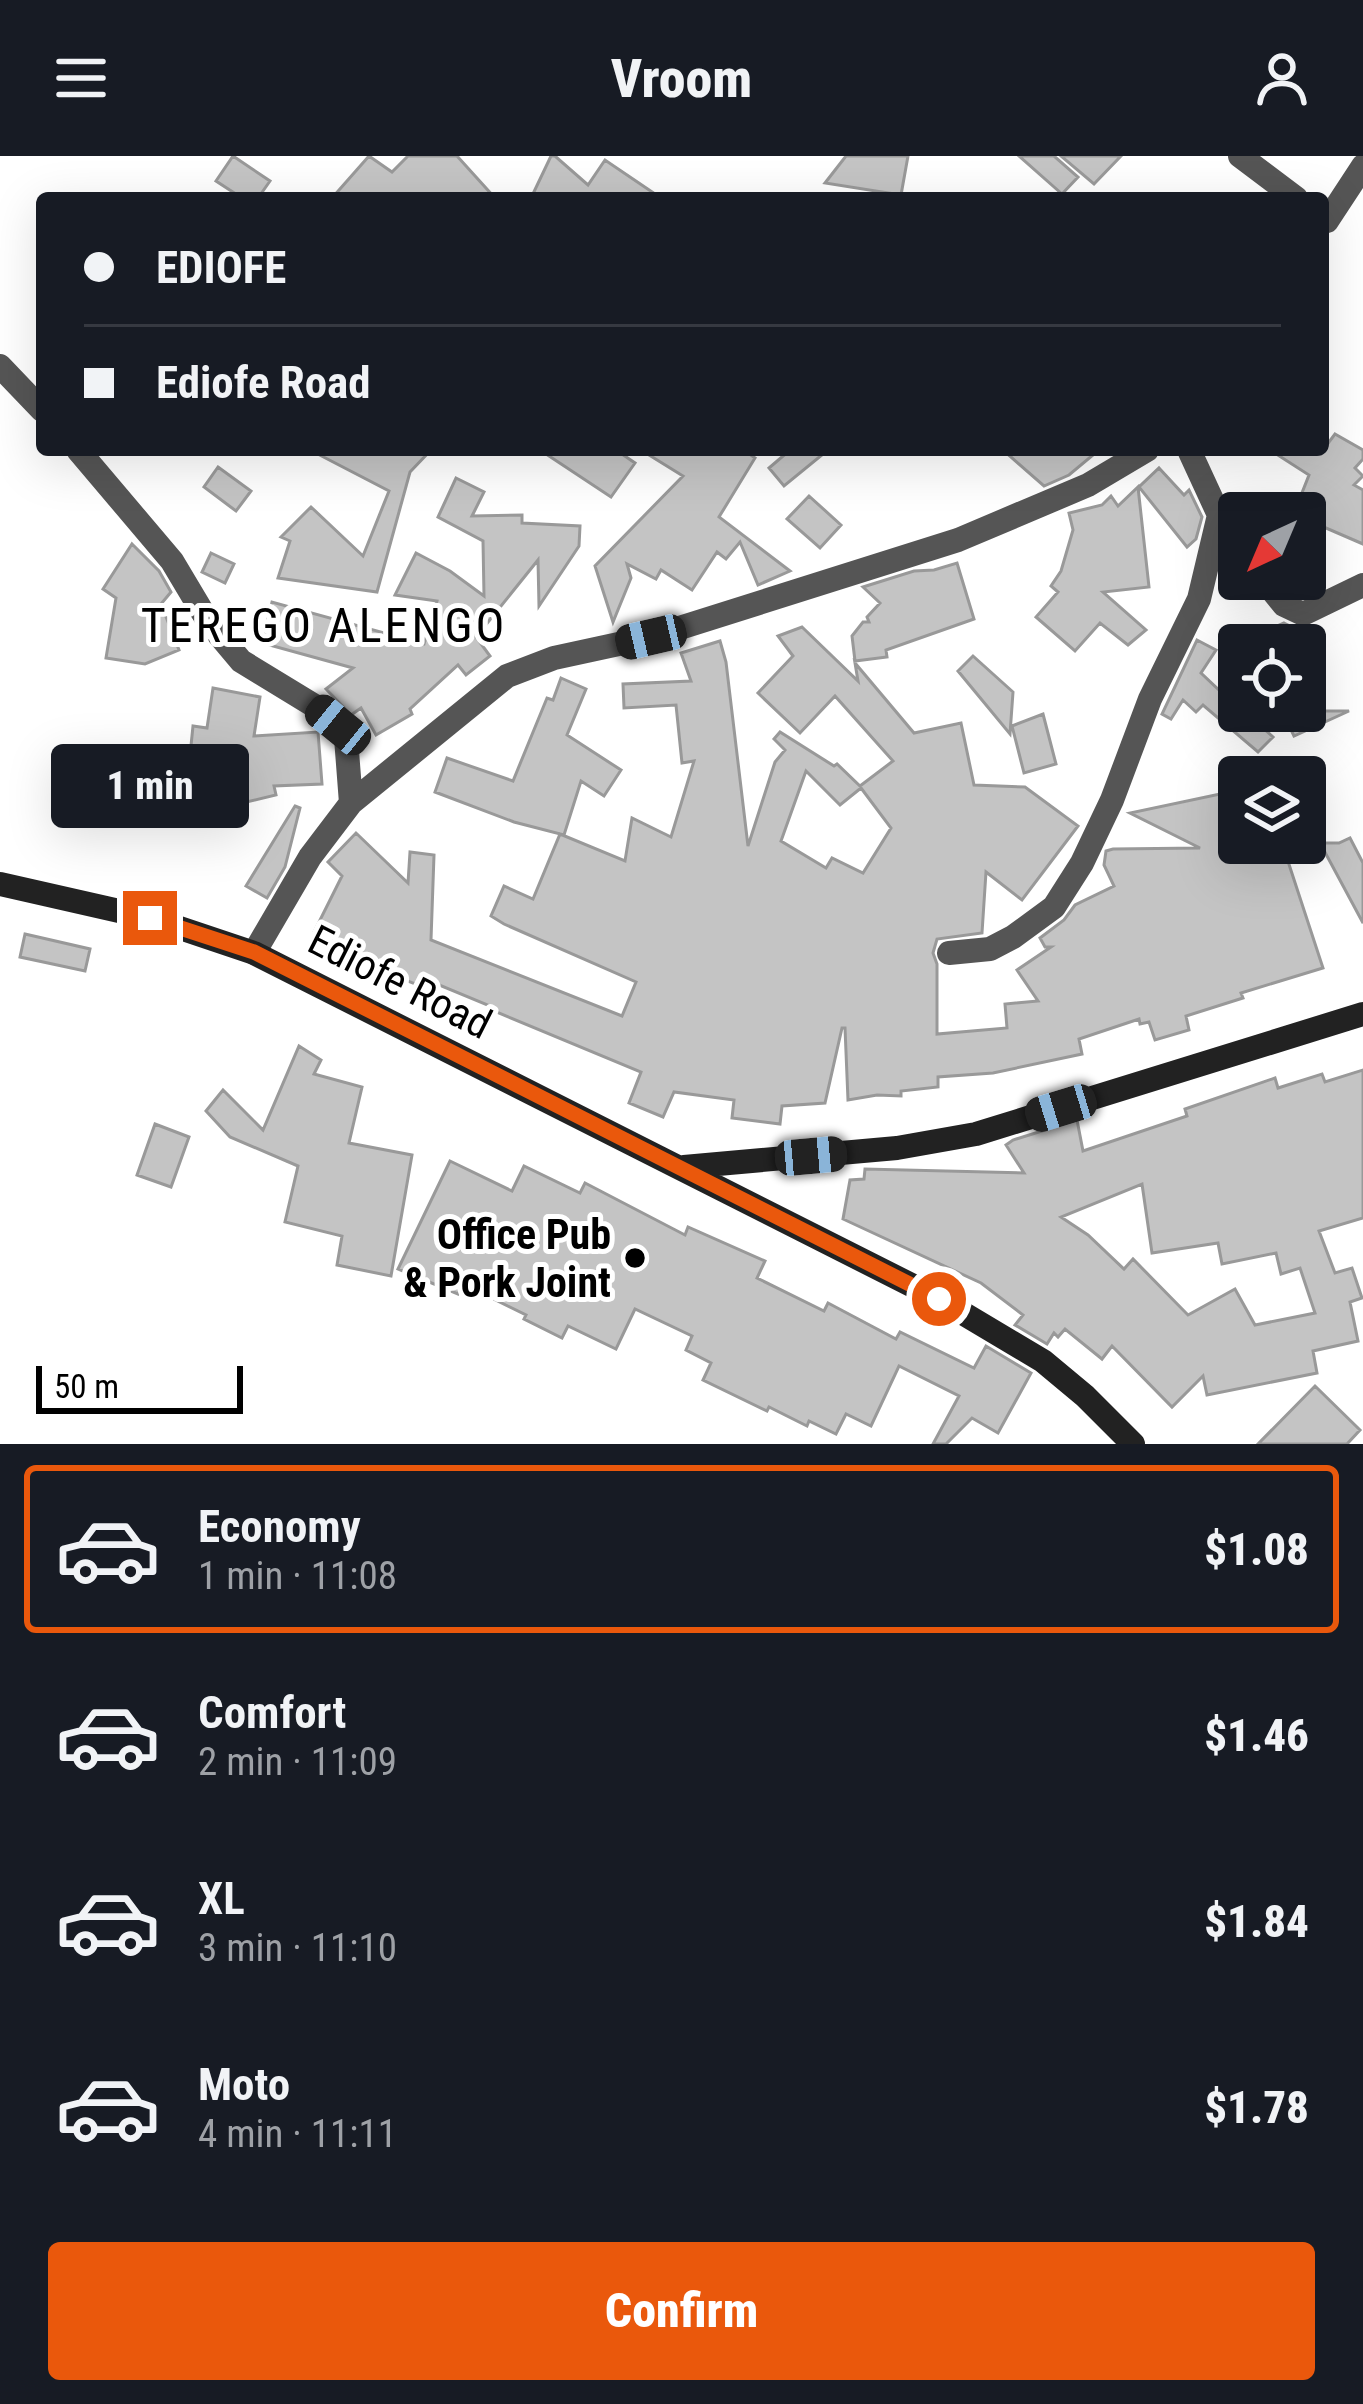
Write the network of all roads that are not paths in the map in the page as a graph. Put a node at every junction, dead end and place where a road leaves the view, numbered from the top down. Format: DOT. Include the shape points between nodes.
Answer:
graph roads {
  1 [pos="1240,156"];
  2 [pos="1363,166"];
  3 [pos="1288,192"];
  4 [pos="1363,195"];
  5 [pos="1329,215"];
  6 [pos="1329,219"];
  7 [pos="0,366"];
  8 [pos="36,404"];
  9 [pos="83,456"];
  10 [pos="1137,456"];
  11 [pos="1193,456"];
  12 [pos="1218,513"];
  13 [pos="1218,519"];
  14 [pos="1363,585"];
  15 [pos="1280,600"];
  16 [pos="351,803"];
  17 [pos="0,884"];
  18 [pos="254,952"];
  19 [pos="949,953"];
  20 [pos="1363,1013"];
  21 [pos="682,1167"];
  22 [pos="1133,1444"];
  1 -- 3 [label="street"];
  2 -- 5 [label="street"];
  4 -- 6 [label="street"];
  7 -- 8 [label="street"];
  9 -- 16 [label="street" via="172,561 241,661 338,725"];
  10 -- 16 [label="street" via="958,540 507,676"];
  11 -- 12 [label="street"];
  13 -- 19 [label="street" via="1199,599 1082,863 1054,907 1013,938"];
  14 -- 15 [label="street" via="1303,614"];
  16 -- 18 [label="street"];
  17 -- 18 [label="street, Ediofe Road"];
  18 -- 21 [label="street, Ediofe Road"];
  20 -- 21 [label="street" via="976,1134"];
  21 -- 22 [label="street, Ediofe Road" via="1043,1361"];
}
